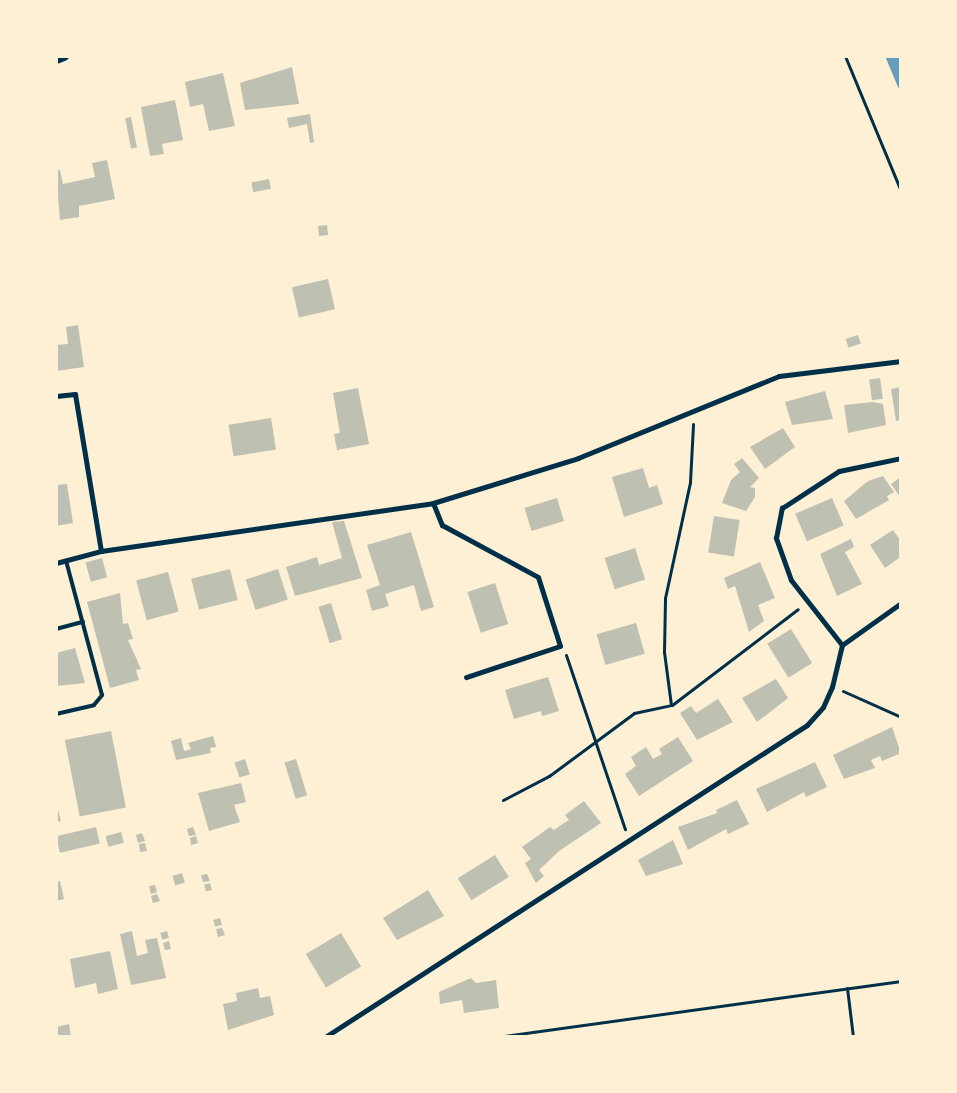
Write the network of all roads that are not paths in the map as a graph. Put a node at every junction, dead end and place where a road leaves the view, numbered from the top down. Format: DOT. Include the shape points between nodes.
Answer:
graph roads {
  1 [pos="64,56"];
  2 [pos="56,59"];
  3 [pos="901,361"];
  4 [pos="56,396"];
  5 [pos="901,458"];
  6 [pos="433,503"];
  7 [pos="100,551"];
  8 [pos="66,560"];
  9 [pos="56,563"];
  10 [pos="901,603"];
  11 [pos="83,622"];
  12 [pos="56,629"];
  13 [pos="842,645"];
  14 [pos="466,677"];
  15 [pos="56,714"];
  16 [pos="325,1037"];
  1 -- 2 [label="main road"];
  3 -- 6 [label="street" via="779,376 578,458"];
  4 -- 7 [label="street" via="75,394"];
  5 -- 13 [label="street" via="839,472 782,508 776,538 790,580"];
  6 -- 7 [label="street"];
  6 -- 14 [label="street" via="442,526 538,577 560,646"];
  7 -- 8 [label="street"];
  8 -- 9 [label="street"];
  8 -- 11 [label="lane"];
  10 -- 13 [label="street"];
  11 -- 12 [label="lane"];
  11 -- 15 [label="lane" via="102,695 94,705"];
  13 -- 16 [label="street" via="823,707 807,725"];
}
